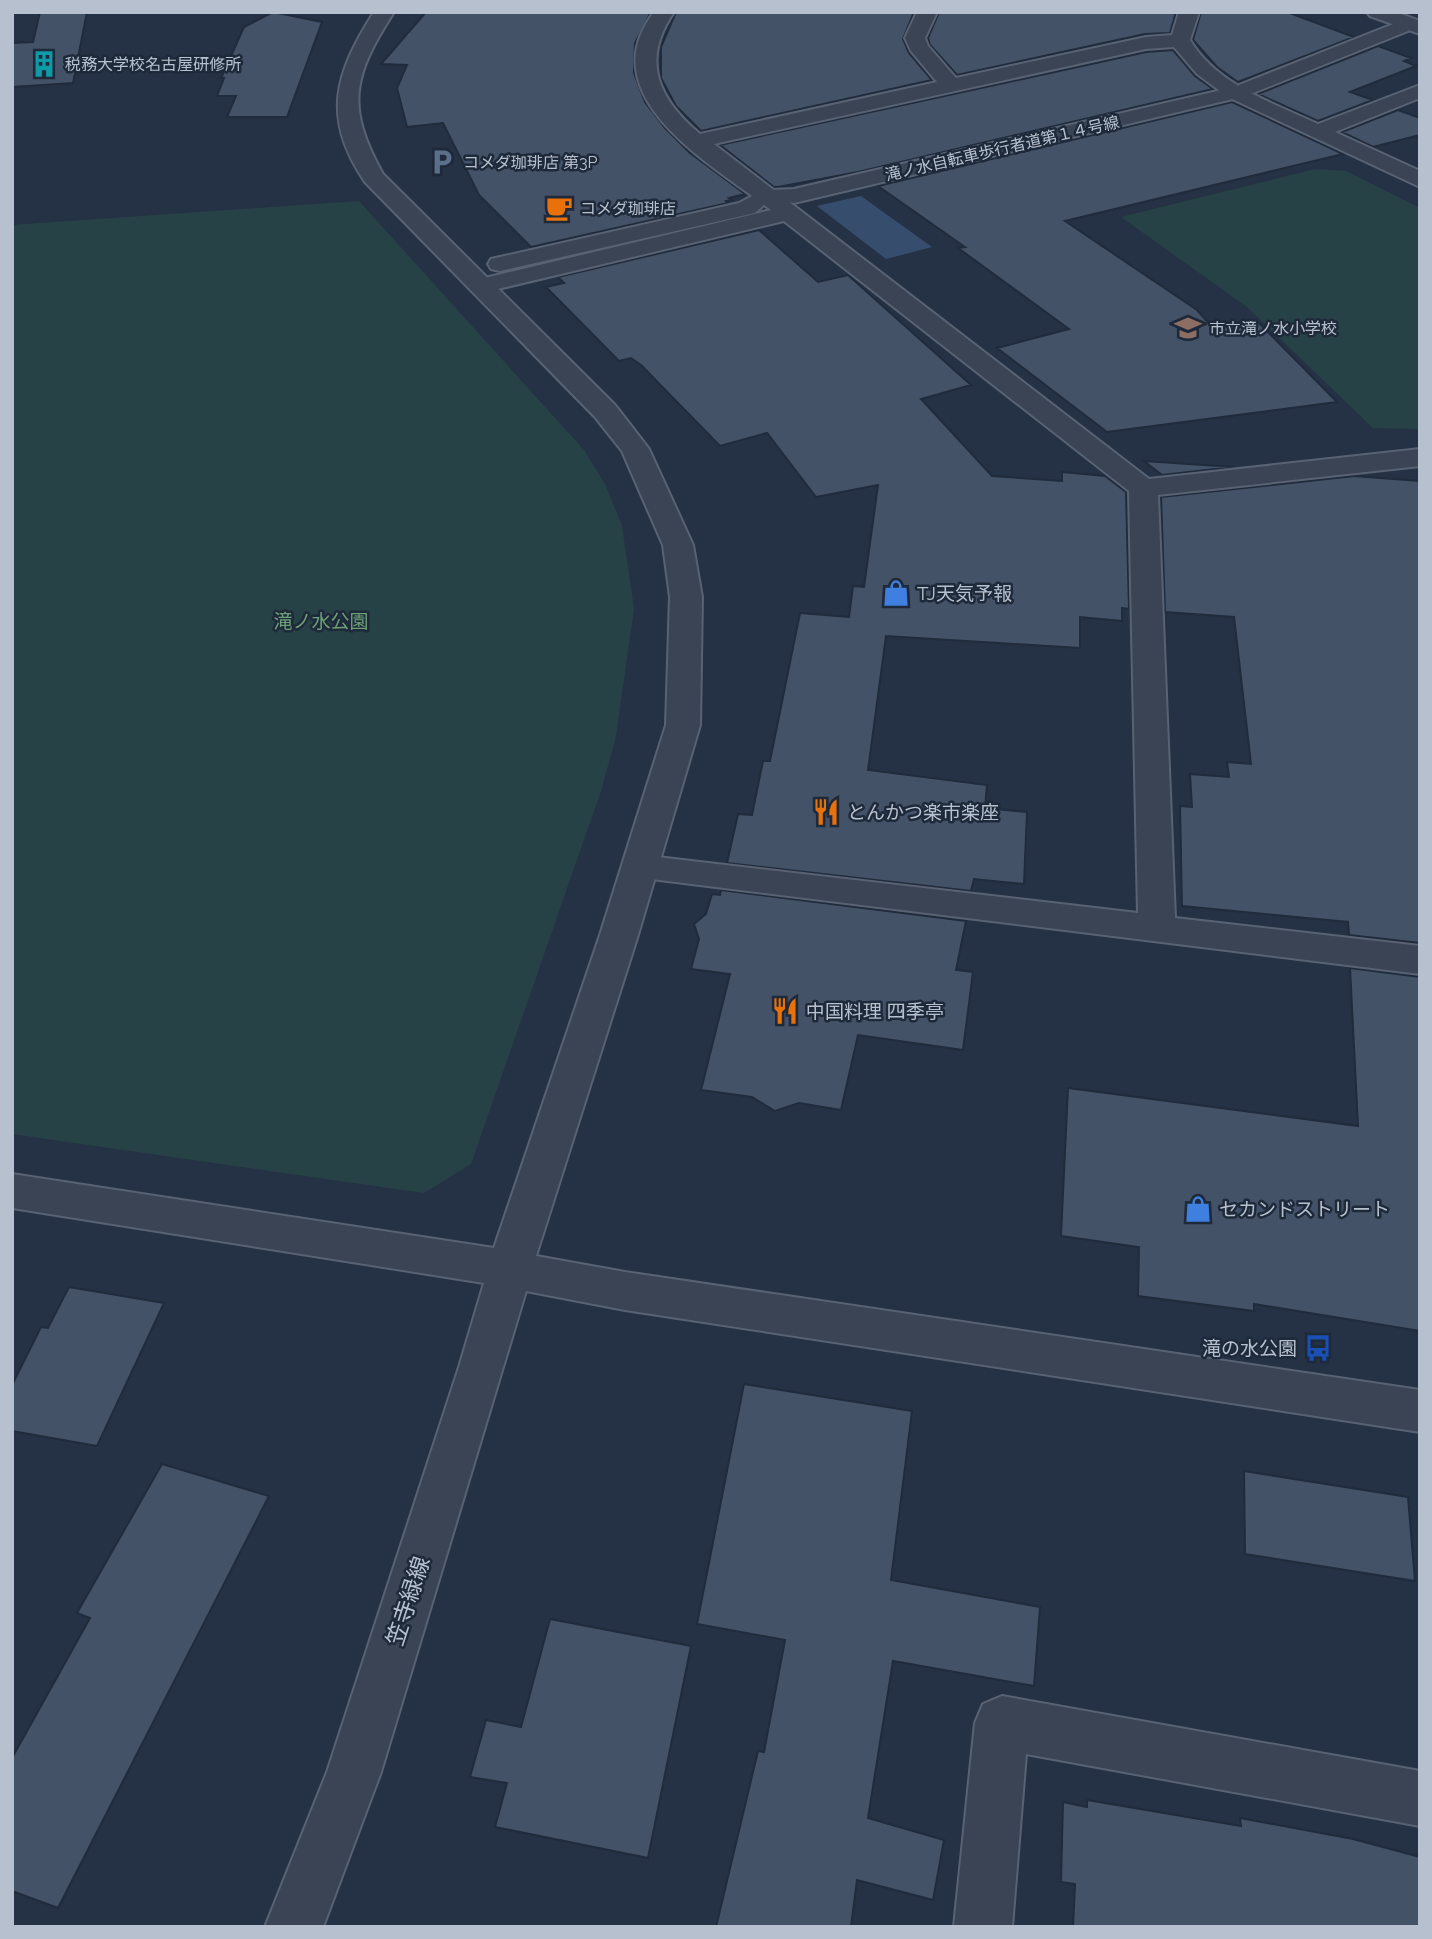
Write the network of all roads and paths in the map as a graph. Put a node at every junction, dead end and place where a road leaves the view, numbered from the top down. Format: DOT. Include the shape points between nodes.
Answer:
graph roads {
  1 [pos="384,12"];
  2 [pos="664,12"];
  3 [pos="927,12"];
  4 [pos="1189,12"];
  5 [pos="1377,12"];
  6 [pos="1410,28"];
  7 [pos="1180,40"];
  8 [pos="951,86"];
  9 [pos="1420,91"];
  10 [pos="1318,131"];
  11 [pos="698,141"];
  12 [pos="1420,180"];
  13 [pos="774,203"];
  14 [pos="491,275"];
  15 [pos="1420,457"];
  16 [pos="1143,488"];
  17 [pos="640,867"];
  18 [pos="1157,928"];
  19 [pos="1420,960"];
  20 [pos="12,1191"];
  21 [pos="509,1271"];
  22 [pos="1420,1411"];
  23 [pos="1420,1799"];
  24 [pos="295,1927"];
  25 [pos="983,1927"];
  1 -- 14 [label="street, 笠寺緑線" via="360,49 346,92 351,135 373,177"];
  2 -- 11 [label="street" via="645,54 650,81 660,109"];
  3 -- 8 [label="street" via="915,38"];
  4 -- 7 [label="street"];
  5 -- 6 [label="street"];
  6 -- 13 [label="street, 滝ノ水自転車歩行者道第１４号線" via="1236,92"];
  7 -- 8 [label="street" via="1146,43"];
  7 -- 10 [label="street" via="1214,79 1235,93"];
  8 -- 11 [label="street"];
  9 -- 10 [label="street"];
  10 -- 12 [label="street"];
  11 -- 13 [label="street"];
  13 -- 14 [label="street"];
  13 -- 14 [label="street"];
  13 -- 16 [label="street"];
  14 -- 17 [label="street, 笠寺緑線" via="635,449 678,545 686,597 683,725"];
  15 -- 16 [label="street"];
  16 -- 18 [label="street"];
  17 -- 18 [label="street"];
  17 -- 21 [label="street, 笠寺緑線"];
  18 -- 19 [label="street"];
  20 -- 21 [label="street"];
  21 -- 22 [label="street"];
  21 -- 24 [label="street, 笠寺緑線" via="354,1772"];
  23 -- 25 [label="street" via="1002,1723"];
}
